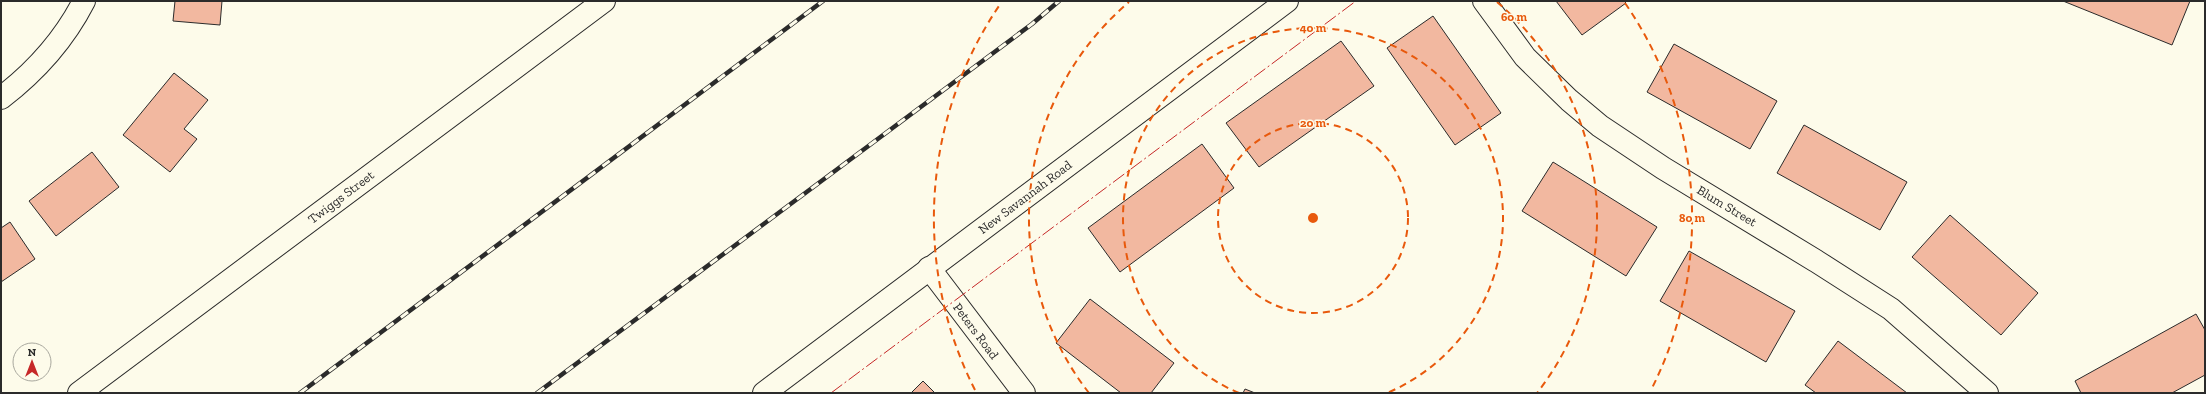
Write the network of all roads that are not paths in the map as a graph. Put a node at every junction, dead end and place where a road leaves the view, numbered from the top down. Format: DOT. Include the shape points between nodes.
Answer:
graph roads {
  1 [pos="84,1"];
  2 [pos="604,1"];
  3 [pos="1287,1"];
  4 [pos="1484,1"];
  5 [pos="1,98"];
  6 [pos="929,268"];
  7 [pos="79,393"];
  8 [pos="764,393"];
  9 [pos="1024,393"];
  10 [pos="1987,393"];
  1 -- 5 [label="street" via="71,24 40,64"];
  2 -- 7 [label="street, Twiggs Street"];
  3 -- 6 [label="street, New Savannah Road"];
  4 -- 10 [label="street, Blum Street" via="1525,57 1600,126 1891,309"];
  6 -- 8 [label="street, New Savannah Road"];
  6 -- 9 [label="street, Peters Road"];
}
